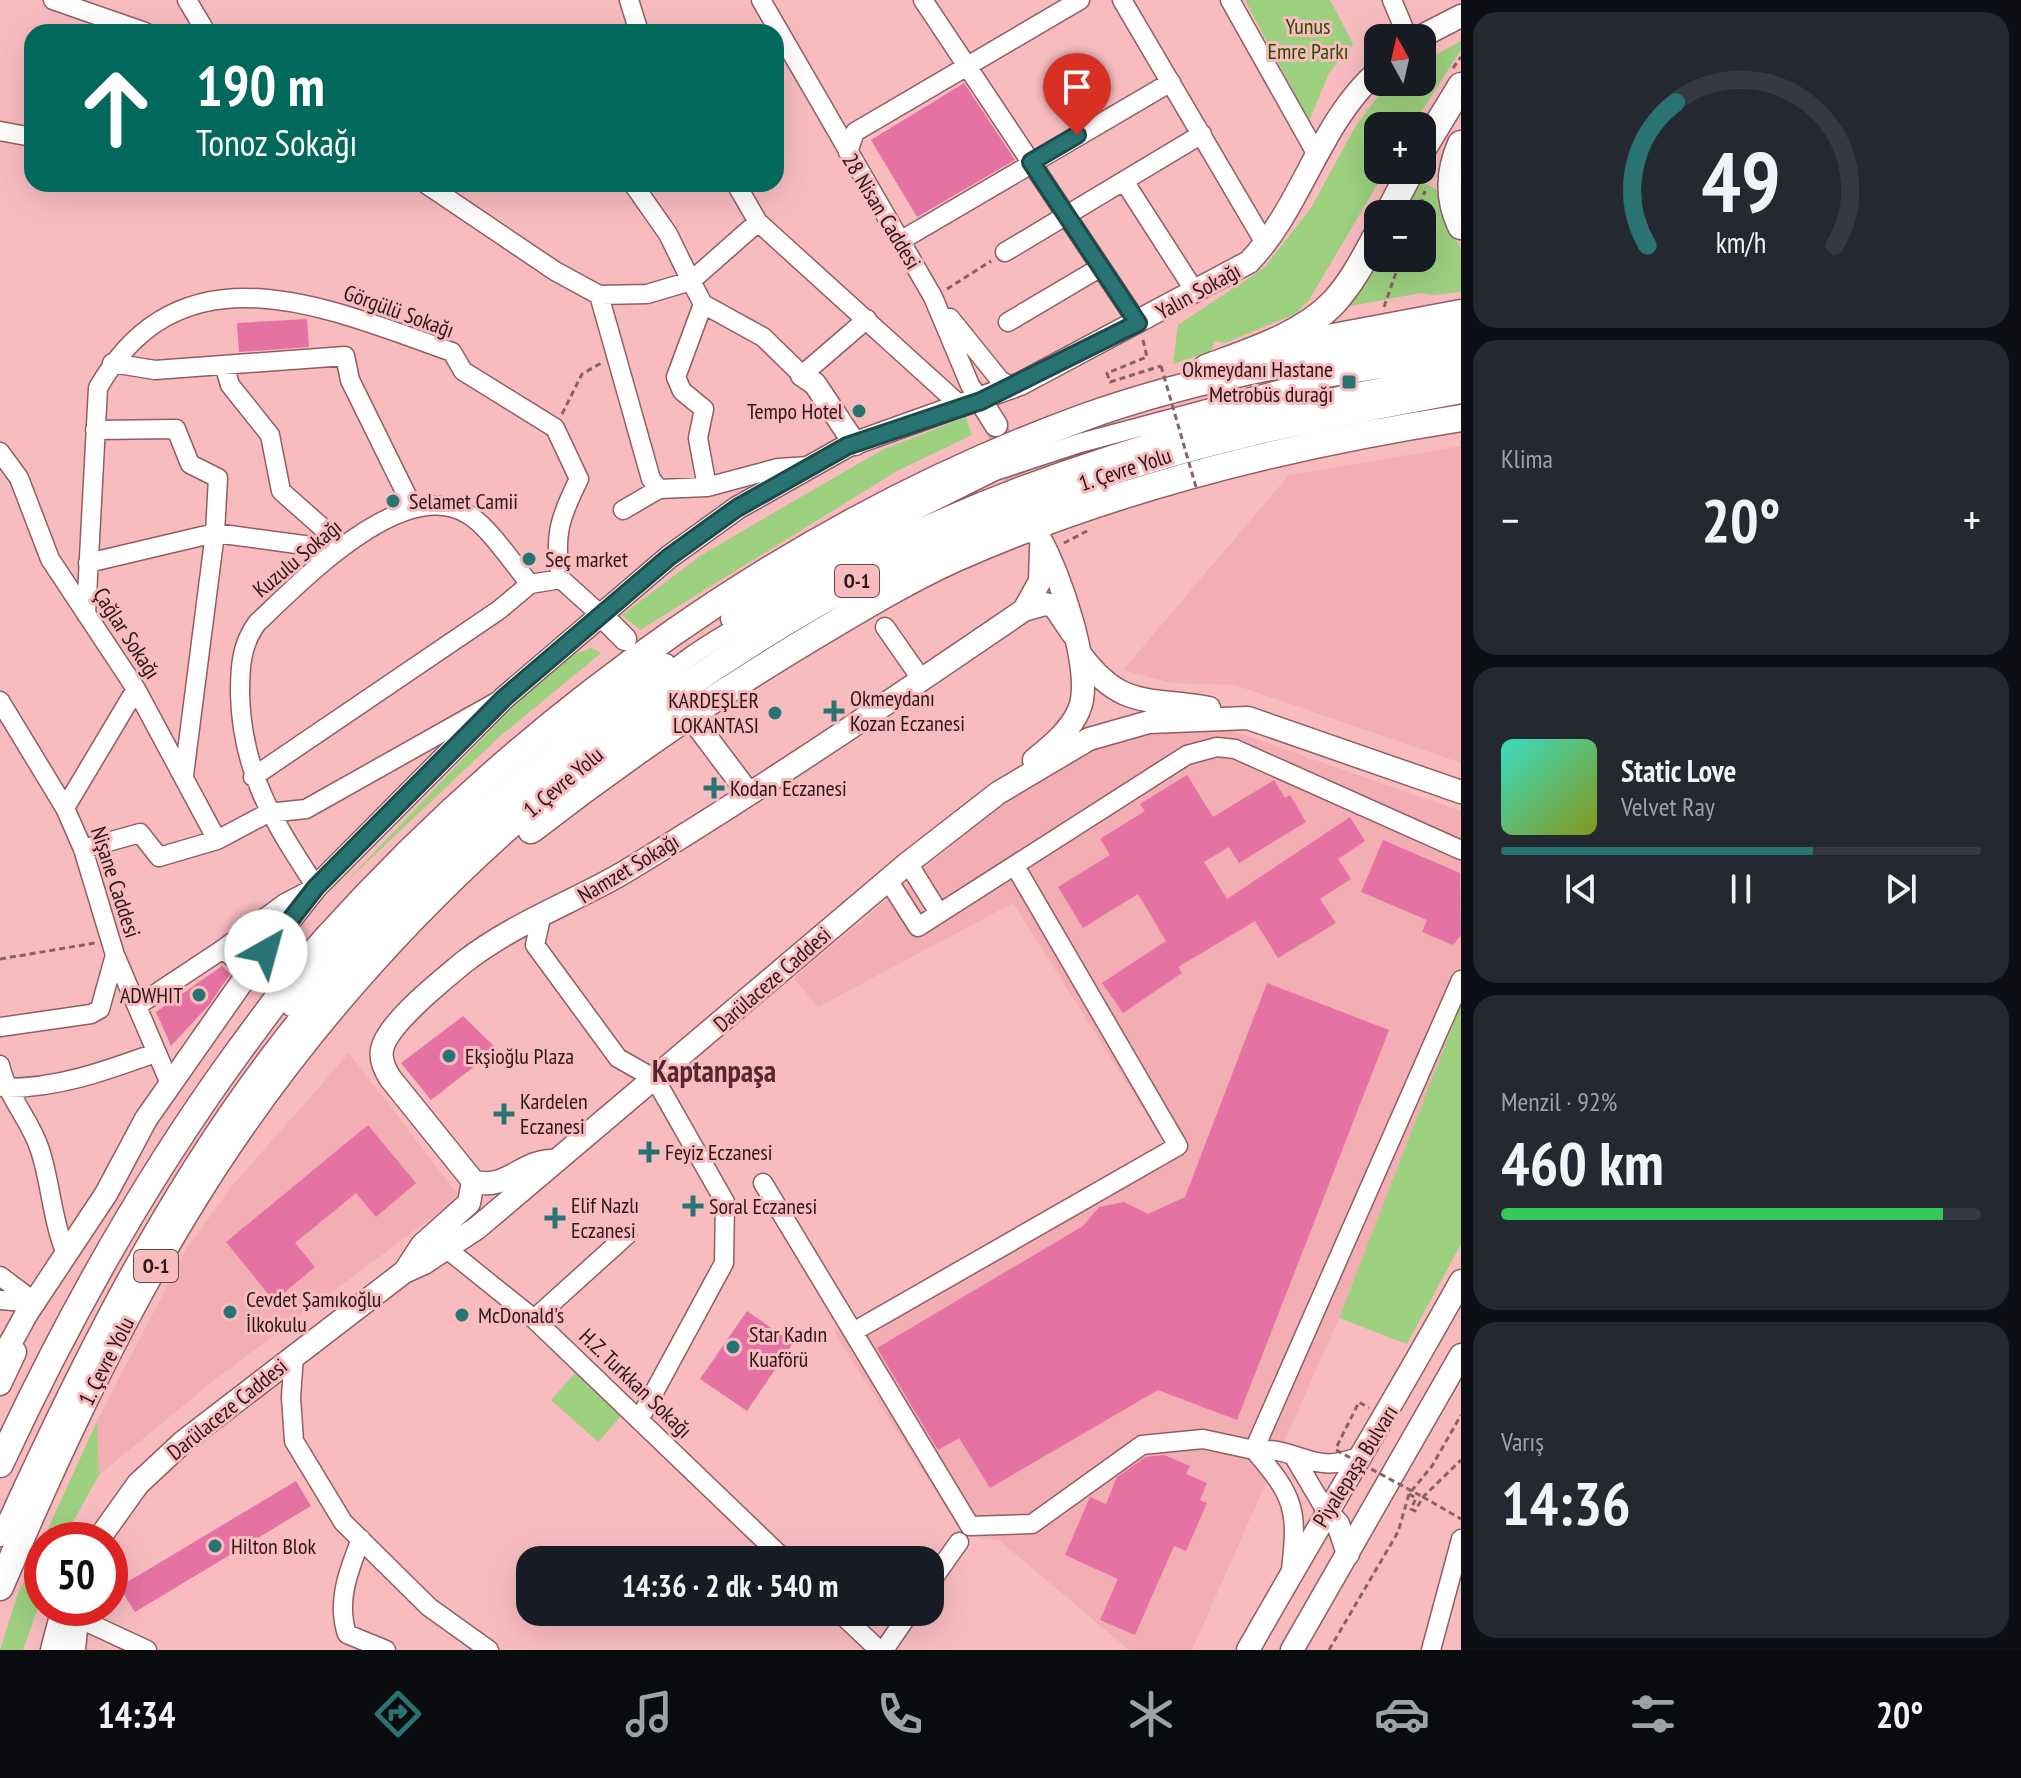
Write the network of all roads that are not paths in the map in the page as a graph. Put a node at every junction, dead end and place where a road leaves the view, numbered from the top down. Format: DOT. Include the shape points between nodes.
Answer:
graph roads {
  1 [pos="53,0"];
  2 [pos="187,0"];
  3 [pos="629,0"];
  4 [pos="761,0"];
  5 [pos="923,0"];
  6 [pos="1080,0"];
  7 [pos="1122,0"];
  8 [pos="1230,0"];
  9 [pos="1392,0"];
  10 [pos="1461,16"];
  11 [pos="122,24"];
  12 [pos="201,24"];
  13 [pos="636,24"];
  14 [pos="775,24"];
  15 [pos="1402,24"];
  16 [pos="1461,28"];
  17 [pos="1436,29"];
  18 [pos="1436,38"];
  19 [pos="784,40"];
  20 [pos="966,65"];
  21 [pos="1171,82"];
  22 [pos="1461,86"];
  23 [pos="1364,90"];
  24 [pos="1461,105"];
  25 [pos="1436,128"];
  26 [pos="0,131"];
  27 [pos="1202,134"];
  28 [pos="1436,135"];
  29 [pos="24,136"];
  30 [pos="1461,144"];
  31 [pos="848,152"];
  32 [pos="1316,153"];
  33 [pos="1031,162"];
  34 [pos="1124,181"];
  35 [pos="438,192"];
  36 [pos="639,192"];
  37 [pos="741,192"];
  38 [pos="1066,215"];
  39 [pos="758,222"];
  40 [pos="1461,226"];
  41 [pos="900,241"];
  42 [pos="1266,245"];
  43 [pos="1005,252"];
  44 [pos="1364,259"];
  45 [pos="1101,267"];
  46 [pos="691,281"];
  47 [pos="1196,293"];
  48 [pos="599,295"];
  49 [pos="933,297"];
  50 [pos="703,304"];
  51 [pos="1461,313"];
  52 [pos="867,319"];
  53 [pos="1008,322"];
  54 [pos="1138,323"];
  55 [pos="1461,335"];
  56 [pos="1243,355"];
  57 [pos="1461,356"];
  58 [pos="112,363"];
  59 [pos="225,368"];
  60 [pos="1461,372"];
  61 [pos="802,375"];
  62 [pos="1020,384"];
  63 [pos="1461,390"];
  64 [pos="1153,396"];
  65 [pos="972,404"];
  66 [pos="1461,418"];
  67 [pos="996,425"];
  68 [pos="95,430"];
  69 [pos="848,446"];
  70 [pos="0,452"];
  71 [pos="811,466"];
  72 [pos="707,487"];
  73 [pos="659,489"];
  74 [pos="413,508"];
  75 [pos="623,510"];
  76 [pos="215,533"];
  77 [pos="342,545"];
  78 [pos="325,561"];
  79 [pos="88,563"];
  80 [pos="561,579"];
  81 [pos="530,584"];
  82 [pos="1024,610"];
  83 [pos="86,614"];
  84 [pos="602,616"];
  85 [pos="885,627"];
  86 [pos="625,639"];
  87 [pos="1076,643"];
  88 [pos="922,680"];
  89 [pos="136,689"];
  90 [pos="504,698"];
  91 [pos="0,701"];
  92 [pos="691,717"];
  93 [pos="1248,718"];
  94 [pos="184,775"];
  95 [pos="253,777"];
  96 [pos="1461,792"];
  97 [pos="998,793"];
  98 [pos="749,794"];
  99 [pos="65,808"];
  100 [pos="268,813"];
  101 [pos="217,840"];
  102 [pos="83,849"];
  103 [pos="1461,850"];
  104 [pos="908,863"];
  105 [pos="1015,866"];
  106 [pos="888,880"];
  107 [pos="316,887"];
  108 [pos="939,913"];
  109 [pos="541,918"];
  110 [pos="112,948"];
  111 [pos="223,949"];
  112 [pos="249,972"];
  113 [pos="362,975"];
  114 [pos="1461,980"];
  115 [pos="137,1006"];
  116 [pos="0,1027"];
  117 [pos="155,1053"];
  118 [pos="0,1065"];
  119 [pos="655,1079"];
  120 [pos="171,1086"];
  121 [pos="5,1088"];
  122 [pos="555,1161"];
  123 [pos="473,1181"];
  124 [pos="763,1183"];
  125 [pos="627,1235"];
  126 [pos="447,1249"];
  127 [pos="66,1254"];
  128 [pos="404,1272"];
  129 [pos="0,1276"];
  130 [pos="1461,1281"];
  131 [pos="0,1300"];
  132 [pos="36,1303"];
  133 [pos="534,1319"];
  134 [pos="853,1332"];
  135 [pos="294,1355"];
  136 [pos="1461,1355"];
  137 [pos="0,1362"];
  138 [pos="0,1384"];
  139 [pos="639,1420"];
  140 [pos="1254,1450"];
  141 [pos="1362,1455"];
  142 [pos="1294,1457"];
  143 [pos="0,1464"];
  144 [pos="0,1510"];
  145 [pos="1326,1511"];
  146 [pos="109,1522"];
  147 [pos="0,1537"];
  148 [pos="361,1539"];
  149 [pos="1461,1539"];
  150 [pos="959,1542"];
  151 [pos="770,1546"];
  152 [pos="1348,1554"];
  153 [pos="944,1563"];
  154 [pos="1291,1574"];
  155 [pos="0,1587"];
  156 [pos="63,1626"];
  157 [pos="71,1626"];
  158 [pos="98,1626"];
  159 [pos="854,1626"];
  160 [pos="899,1626"];
  161 [pos="52,1650"];
  162 [pos="74,1650"];
  163 [pos="147,1650"];
  164 [pos="386,1650"];
  165 [pos="489,1650"];
  166 [pos="881,1650"];
  167 [pos="1248,1650"];
  168 [pos="1292,1650"];
  169 [pos="1431,1650"];
  1 -- 11 [label="street"];
  2 -- 12 [label="street"];
  3 -- 13 [label="street"];
  4 -- 14 [label="street, 28 Nisan Caddesi"];
  5 -- 20 [label="street"];
  6 -- 20 [label="street"];
  7 -- 21 [label="street"];
  8 -- 32 [label="street"];
  9 -- 15 [label="street"];
  10 -- 17 [label="main road"];
  16 -- 18 [label="main road"];
  19 -- 31 [label="street, 28 Nisan Caddesi"];
  20 -- 31 [label="street" via="855,132"];
  20 -- 33 [label="street"];
  21 -- 27 [label="street"];
  21 -- 33 [label="street"];
  22 -- 25 [label="highway"];
  23 -- 32 [label="main road, Yalın Sokağı"];
  24 -- 28 [label="highway"];
  26 -- 29 [label="street"];
  27 -- 34 [label="street"];
  27 -- 42 [label="street"];
  30 -- 40 [label="highway" via="1451,183"];
  31 -- 41 [label="street, 28 Nisan Caddesi"];
  32 -- 42 [label="main road, Yalın Sokağı"];
  33 -- 38 [label="street"];
  33 -- 41 [label="street"];
  34 -- 38 [label="street"];
  34 -- 47 [label="street"];
  35 -- 48 [label="street"];
  36 -- 46 [label="street" via="668,234"];
  37 -- 39 [label="street"];
  38 -- 43 [label="street"];
  38 -- 45 [label="street"];
  39 -- 46 [label="street"];
  39 -- 52 [label="street"];
  41 -- 49 [label="street, 28 Nisan Caddesi"];
  42 -- 47 [label="main road, Yalın Sokağı" via="1249,262"];
  44 -- 56 [label="highway" via="1327,308"];
  45 -- 53 [label="street"];
  45 -- 54 [label="street"];
  46 -- 48 [label="street" via="647,294"];
  46 -- 50 [label="street"];
  47 -- 54 [label="main road, Yalın Sokağı"];
  48 -- 73 [label="street" via="651,479"];
  49 -- 62 [label="street" via="1000,380"];
  49 -- 65 [label="street, 28 Nisan Caddesi" via="970,385"];
  50 -- 61 [label="street" via="763,337"];
  50 -- 72 [label="street" via="676,377 682,391 704,409 698,438"];
  51 -- 56 [label="highway"];
  52 -- 61 [label="street"];
  52 -- 65 [label="street"];
  54 -- 62 [label="main road, Yalın Sokağı"];
  55 -- 64 [label="highway, O-1" via="1331,355"];
  56 -- 64 [label="highway"];
  57 -- 144 [label="street" via="1319,379 995,471 940,495 804,570 626,690 441,847 336,951 264,1042 141,1228 80,1341"];
  58 -- 59 [label="street" via="144,369"];
  58 -- 68 [label="street" via="98,388"];
  58 -- 80 [label="street, Görgülü Sokağı" via="146,327 176,310 218,298 268,297 347,315 452,352 463,371 555,428 579,479 561,515 555,548"];
  59 -- 74 [label="street" via="345,356 350,380"];
  59 -- 77 [label="street" via="230,385 270,435 281,491"];
  60 -- 147 [label="street" via="1333,396 1167,438 979,502 833,569 681,665 479,830 353,955 273,1050 135,1260"];
  61 -- 69 [label="main road" via="815,384"];
  62 -- 65 [label="main road, Yalın Sokağı"];
  63 -- 113 [label="highway, 1. Çevre Yolu / O-1" via="1345,411 1146,461 1043,496 880,569 795,614 634,724 531,808"];
  64 -- 143 [label="highway, O-1" via="985,456 832,531 619,675 456,809 328,937 194,1112 76,1306"];
  65 -- 67 [label="main road, 28 Nisan Caddesi"];
  65 -- 69 [label="main road, Yalın Sokağı"];
  66 -- 113 [label="highway" via="1316,445 1122,496 1007,537 908,582 729,688 609,769"];
  68 -- 76 [label="street" via="176,429 190,464 218,478"];
  68 -- 79 [label="street"];
  69 -- 71 [label="main road, Yalın Sokağı"];
  70 -- 83 [label="street, Çağlar Sokağı" via="19,478 50,559"];
  71 -- 72 [label="street" via="778,468"];
  71 -- 84 [label="main road, Yalın Sokağı" via="737,508 669,557"];
  72 -- 73 [label="street"];
  73 -- 75 [label="street"];
  74 -- 77 [label="street, Kuzulu Sokağı"];
  74 -- 81 [label="street, Kuzulu Sokağı" via="441,504 470,515"];
  76 -- 78 [label="street" via="304,545"];
  76 -- 79 [label="street"];
  76 -- 94 [label="street"];
  77 -- 78 [label="street, Kuzulu Sokağı"];
  78 -- 95 [label="street, Kuzulu Sokağı" via="247,636 240,665 241,726"];
  79 -- 83 [label="street"];
  80 -- 81 [label="street"];
  80 -- 84 [label="street"];
  81 -- 95 [label="street"];
  82 -- 87 [label="main road" via="1054,606"];
  82 -- 87 [label="main road, Namzet Sokağı" via="1040,581 1039,537 1056,570"];
  82 -- 88 [label="main road, Namzet Sokağı"];
  83 -- 89 [label="street, Çağlar Sokağı"];
  84 -- 86 [label="main road"];
  84 -- 90 [label="main road, Yalın Sokağı"];
  85 -- 88 [label="street"];
  87 -- 93 [label="main road" via="1104,684 1130,697"];
  87 -- 97 [label="main road" via="1084,681 1079,711 1050,747"];
  88 -- 98 [label="main road, Namzet Sokağı"];
  89 -- 94 [label="street, Çağlar Sokağı"];
  89 -- 99 [label="street"];
  90 -- 100 [label="street" via="306,809"];
  90 -- 107 [label="main road, Yalın Sokağı"];
  91 -- 99 [label="street, Nişane Caddesi"];
  92 -- 98 [label="main road"];
  93 -- 96 [label="main road, Darülaceze Caddesi"];
  93 -- 97 [label="main road, Darülaceze Caddesi" via="1116,728"];
  94 -- 101 [label="street, Çağlar Sokağı"];
  95 -- 100 [label="street, Kuzulu Sokağı"];
  97 -- 104 [label="main road, Darülaceze Caddesi"];
  98 -- 109 [label="main road, Namzet Sokağı"];
  99 -- 102 [label="street, Nişane Caddesi"];
  100 -- 101 [label="street"];
  100 -- 107 [label="street, Kuzulu Sokağı"];
  101 -- 102 [label="street" via="159,857 140,833"];
  102 -- 110 [label="street, Nişane Caddesi"];
  103 -- 105 [label="street" via="1261,759 1217,747 1187,755"];
  104 -- 106 [label="main road, Darülaceze Caddesi"];
  104 -- 108 [label="street"];
  105 -- 108 [label="street"];
  105 -- 134 [label="street" via="1178,1146"];
  106 -- 108 [label="street" via="918,927"];
  106 -- 119 [label="main road, Darülaceze Caddesi"];
  107 -- 111 [label="street"];
  107 -- 112 [label="main road, Yalın Sokağı"];
  109 -- 119 [label="street" via="535,945 549,966 618,1058"];
  109 -- 123 [label="main road, Namzet Sokağı" via="466,960 426,995 382,1048 390,1078"];
  110 -- 115 [label="street, Nişane Caddesi"];
  110 -- 116 [label="street" via="100,1009"];
  111 -- 112 [label="street"];
  111 -- 115 [label="street"];
  112 -- 120 [label="main road, Yalın Sokağı"];
  113 -- 155 [label="highway, 1. Çevre Yolu / O-1" via="255,1110 181,1221 101,1369"];
  114 -- 140 [label="street"];
  115 -- 117 [label="street, Nişane Caddesi"];
  117 -- 120 [label="street, Nişane Caddesi"];
  117 -- 121 [label="street" via="86,1078"];
  118 -- 121 [label="street"];
  119 -- 122 [label="main road, Darülaceze Caddesi"];
  119 -- 139 [label="street" via="725,1202 724,1263"];
  120 -- 127 [label="main road, Yalın Sokağı"];
  121 -- 127 [label="street" via="40,1148"];
  122 -- 123 [label="main road" via="540,1160 493,1184"];
  122 -- 126 [label="main road, Darülaceze Caddesi"];
  123 -- 128 [label="main road" via="469,1203 422,1245"];
  124 -- 134 [label="street"];
  125 -- 133 [label="street"];
  126 -- 128 [label="main road, Darülaceze Caddesi"];
  126 -- 133 [label="street, H.Z. Turkkan Sokağı"];
  127 -- 132 [label="main road, Yalın Sokağı"];
  128 -- 135 [label="main road, Darülaceze Caddesi"];
  129 -- 132 [label="street"];
  130 -- 141 [label="main road, Piyalepaşa Bulvarı"];
  131 -- 132 [label="street"];
  132 -- 137 [label="main road"];
  132 -- 138 [label="main road"];
  133 -- 139 [label="street, H.Z. Turkkan Sokağı"];
  134 -- 140 [label="street" via="970,1526 1032,1524 1142,1445 1203,1439"];
  135 -- 146 [label="main road, Darülaceze Caddesi" via="146,1476"];
  135 -- 148 [label="street" via="294,1441 343,1522"];
  136 -- 152 [label="main road, Piyalepaşa Bulvarı"];
  139 -- 151 [label="street, H.Z. Turkkan Sokağı"];
  140 -- 142 [label="street" via="1277,1448"];
  140 -- 154 [label="street" via="1281,1484 1296,1517"];
  141 -- 142 [label="street" via="1341,1465"];
  141 -- 145 [label="main road, Piyalepaşa Bulvarı"];
  142 -- 145 [label="street"];
  145 -- 152 [label="main road" via="1342,1532"];
  145 -- 154 [label="main road, Piyalepaşa Bulvarı"];
  148 -- 164 [label="street" via="345,1580 342,1618 347,1634"];
  148 -- 165 [label="street" via="429,1607"];
  149 -- 169 [label="street"];
  150 -- 153 [label="street"];
  152 -- 168 [label="main road, Piyalepaşa Bulvarı"];
  154 -- 167 [label="main road, Piyalepaşa Bulvarı"];
  156 -- 161 [label="main road"];
  157 -- 162 [label="main road"];
  158 -- 163 [label="street"];
  159 -- 166 [label="street"];
  160 -- 166 [label="street"];
}
